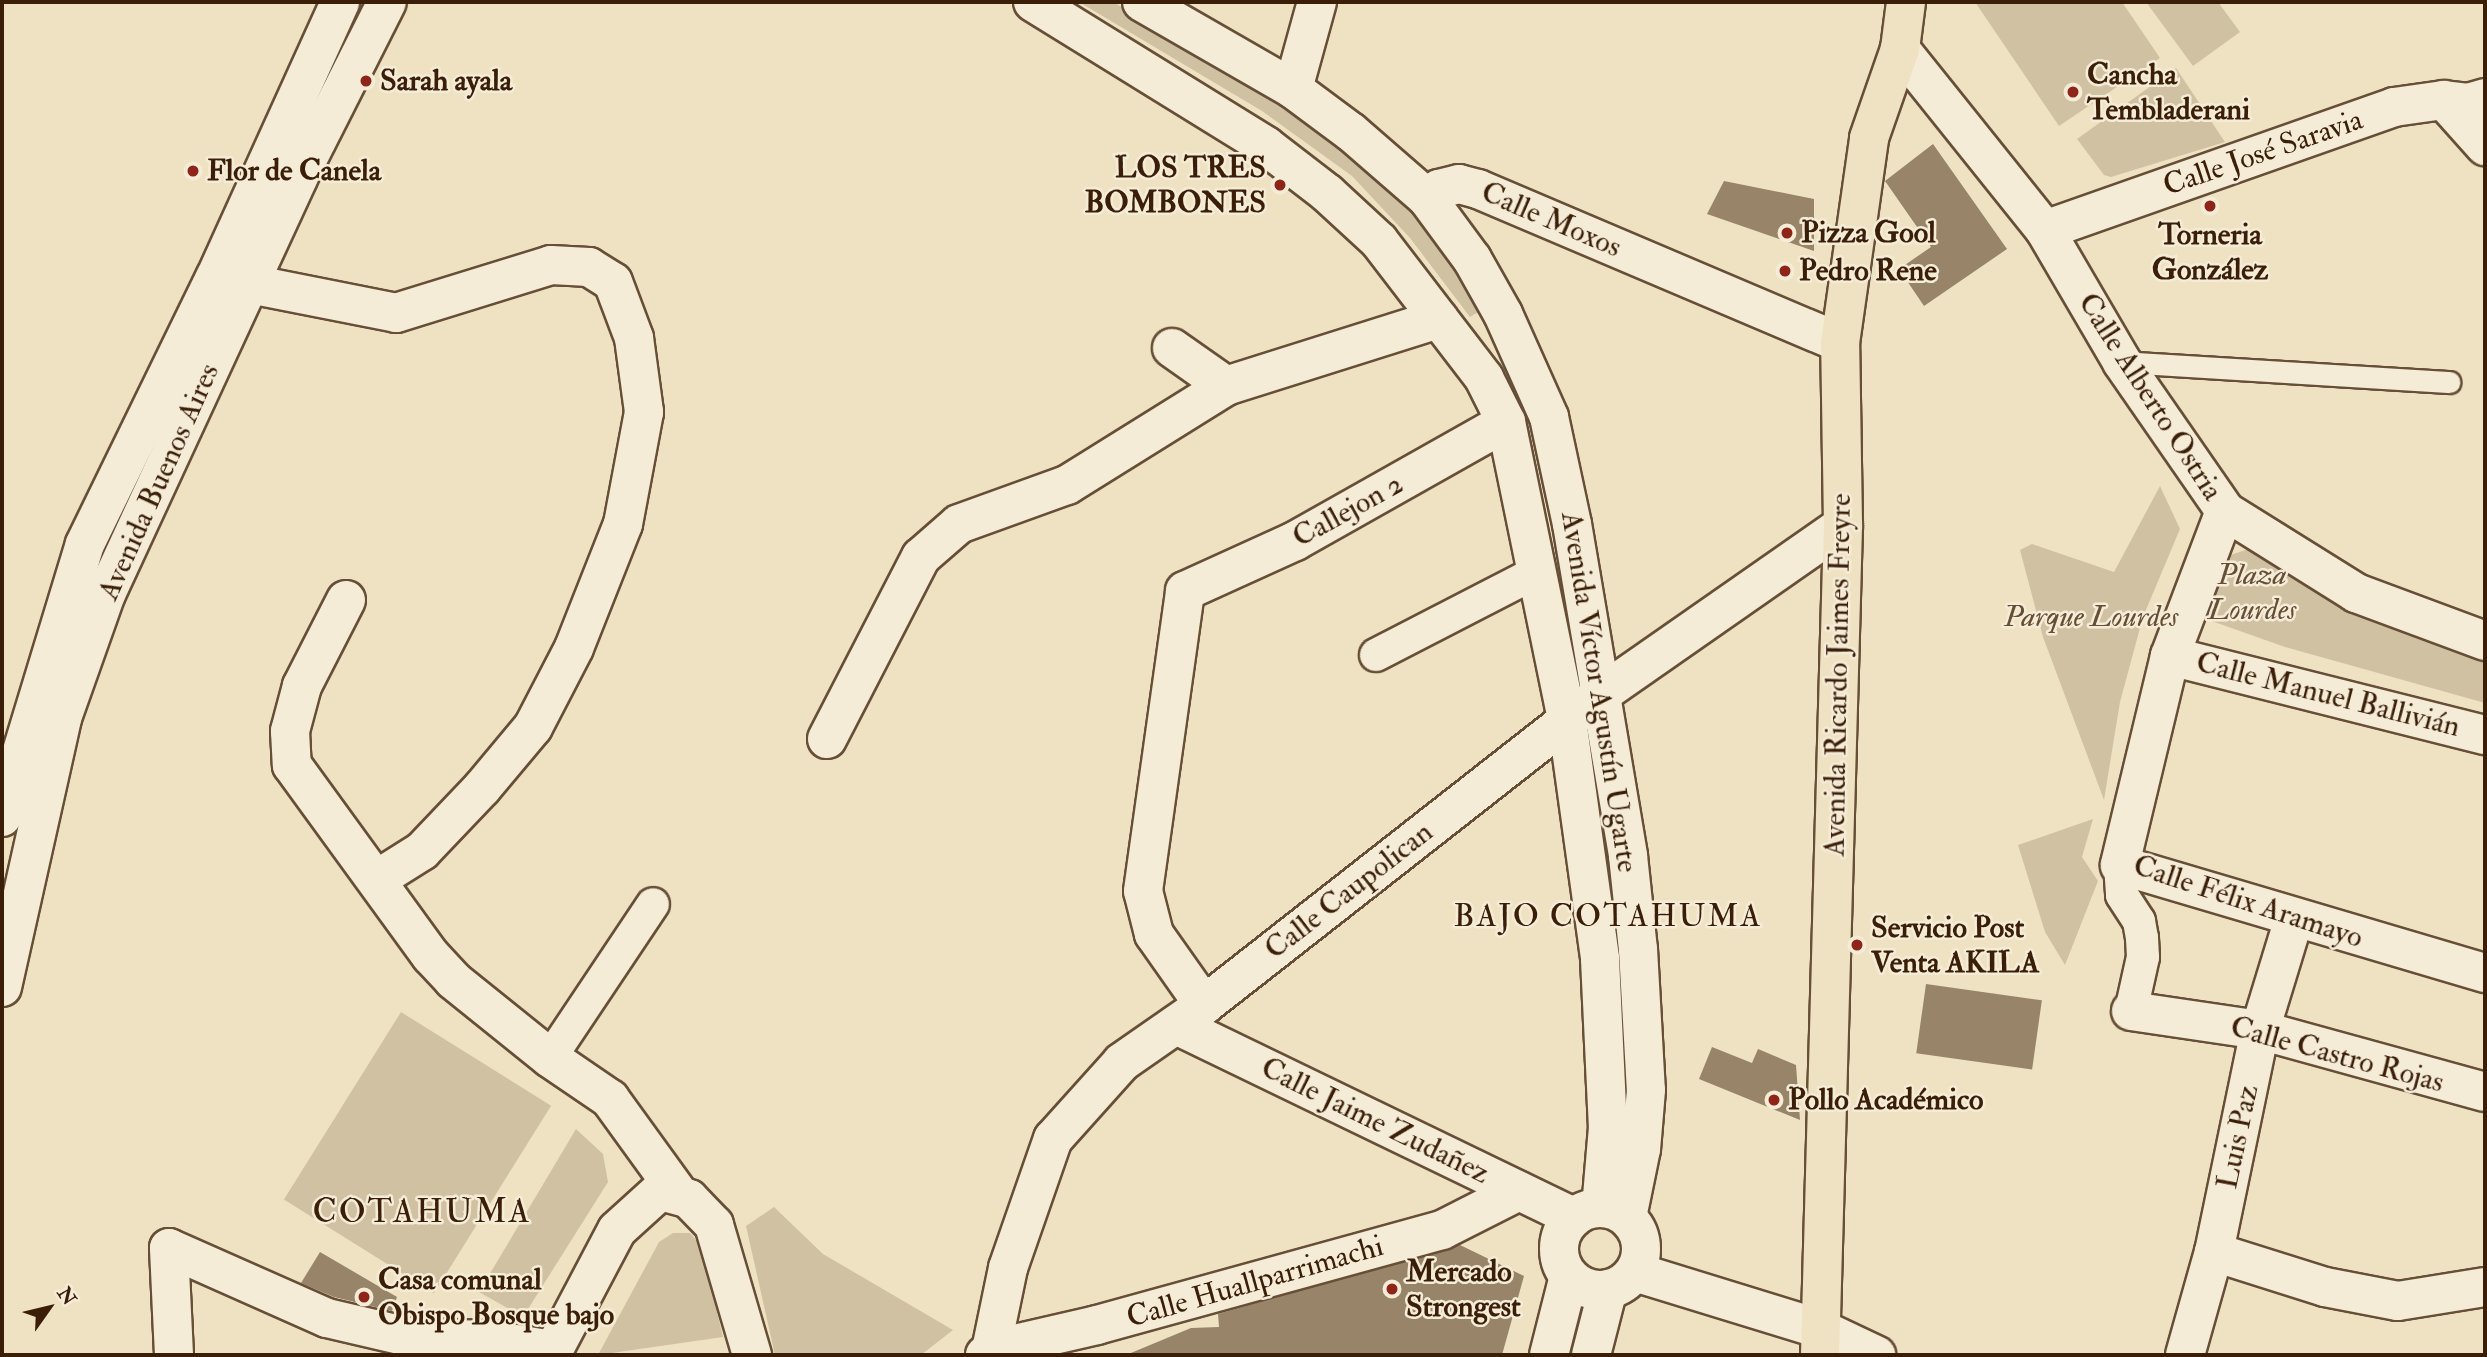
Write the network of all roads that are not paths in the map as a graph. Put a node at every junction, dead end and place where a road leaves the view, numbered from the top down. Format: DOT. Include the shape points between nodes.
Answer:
graph roads {
  1 [pos="340,2"];
  2 [pos="387,2"];
  3 [pos="1033,2"];
  4 [pos="1142,2"];
  5 [pos="1317,2"];
  6 [pos="1906,2"];
  7 [pos="1900,49"];
  8 [pos="1293,89"];
  9 [pos="2485,98"];
  10 [pos="2444,100"];
  11 [pos="2485,146"];
  12 [pos="1427,198"];
  13 [pos="2045,230"];
  14 [pos="250,284"];
  15 [pos="1439,319"];
  16 [pos="1840,343"];
  17 [pos="1172,348"];
  18 [pos="2122,362"];
  19 [pos="2449,382"];
  20 [pos="1226,386"];
  21 [pos="1506,422"];
  22 [pos="2225,511"];
  23 [pos="1843,524"];
  24 [pos="1539,570"];
  25 [pos="346,600"];
  26 [pos="2485,641"];
  27 [pos="1376,655"];
  28 [pos="2170,656"];
  29 [pos="1601,694"];
  30 [pos="1567,720"];
  31 [pos="2485,735"];
  32 [pos="827,739"];
  33 [pos="2,817"];
  34 [pos="2120,865"];
  35 [pos="376,880"];
  36 [pos="653,904"];
  37 [pos="2294,919"];
  38 [pos="2485,973"];
  39 [pos="2,987"];
  40 [pos="2132,1011"];
  41 [pos="1190,1015"];
  42 [pos="2260,1030"];
  43 [pos="550,1058"];
  44 [pos="2485,1091"];
  45 [pos="1519,1191"];
  46 [pos="678,1193"];
  47 [pos="1601,1214"];
  48 [pos="2214,1252"];
  49 [pos="1628,1273"];
  50 [pos="1569,1276"];
  51 [pos="2485,1287"];
  52 [pos="1822,1342"];
  53 [pos="552,1353"];
  54 [pos="996,1354"];
  55 [pos="174,1355"];
  56 [pos="752,1355"];
  57 [pos="1549,1355"];
  58 [pos="1591,1355"];
  59 [pos="1876,1355"];
  60 [pos="2185,1355"];
  1 -- 33 [label="street, Avenida Buenos Aires" via="215,278 85,544"];
  2 -- 14 [label="street, Avenida Buenos Aires"];
  3 -- 15 [label="street" via="1287,162 1379,241"];
  4 -- 8 [label="street"];
  5 -- 8 [label="street"];
  6 -- 7 [label="main road, Avenida Ricardo Jaimes Freyre"];
  7 -- 13 [label="street, Calle Alberto Ostria"];
  7 -- 16 [label="main road, Avenida Ricardo Jaimes Freyre" via="1869,138"];
  8 -- 12 [label="street"];
  9 -- 10 [label="street, Calle José Saravia" via="2468,103"];
  10 -- 11 [label="street"];
  10 -- 13 [label="street, Calle José Saravia" via="2394,107"];
  12 -- 16 [label="street, Calle Moxos" via="1459,184 1478,189"];
  12 -- 29 [label="street, Avenida Víctor Agustín Ugarte" via="1472,259 1503,314 1549,416"];
  13 -- 18 [label="street, Calle Alberto Ostria"];
  14 -- 35 [label="street" via="396,313 551,265 589,267 613,282 634,338 644,412 622,523 574,648 533,727 490,778 422,851"];
  14 -- 39 [label="street, Avenida Buenos Aires" via="106,594 62,718"];
  15 -- 20 [label="street"];
  15 -- 21 [label="street, Avenida Víctor Agustín Ugarte" via="1484,378"];
  16 -- 23 [label="main road, Avenida Ricardo Jaimes Freyre"];
  17 -- 20 [label="street"];
  18 -- 19 [label="lane"];
  18 -- 22 [label="street, Calle Alberto Ostria"];
  20 -- 32 [label="street" via="1067,485 959,524 921,557"];
  21 -- 24 [label="street, Avenida Víctor Agustín Ugarte"];
  21 -- 41 [label="street, Callejon 2" via="1295,541 1185,591 1143,891 1154,934"];
  22 -- 26 [label="street, Calle Alberto Ostria" via="2356,593"];
  22 -- 28 [label="street, Calle Félix Aramayo"];
  23 -- 29 [label="street, Calle Caupolican"];
  23 -- 52 [label="main road, Avenida Ricardo Jaimes Freyre"];
  24 -- 27 [label="street"];
  24 -- 30 [label="street, Avenida Víctor Agustín Ugarte"];
  25 -- 35 [label="street" via="302,686 290,731 292,765"];
  28 -- 31 [label="street, Calle Manuel Ballivián"];
  28 -- 34 [label="street, Calle Félix Aramayo"];
  29 -- 30 [label="street, Calle Caupolican"];
  29 -- 47 [label="street, Avenida Víctor Agustín Ugarte" via="1628,856 1646,1090 1641,1149"];
  30 -- 41 [label="street, Calle Caupolican"];
  30 -- 47 [label="street, Avenida Víctor Agustín Ugarte" via="1600,959 1608,1127"];
  34 -- 37 [label="street, Calle Félix Aramayo"];
  34 -- 40 [label="street, Calle Castro Rojas" via="2122,895 2139,920 2142,938 2143,957"];
  35 -- 43 [label="street" via="410,932 453,980"];
  36 -- 43 [label="street"];
  37 -- 38 [label="street, Calle Félix Aramayo"];
  37 -- 42 [label="street, Luis Paz"];
  40 -- 42 [label="street, Calle Castro Rojas"];
  41 -- 45 [label="street, Calle Jaime Zudañez"];
  41 -- 54 [label="street, Calle Caupolican" via="1122,1062 1053,1139 1007,1269"];
  42 -- 44 [label="street, Calle Castro Rojas"];
  42 -- 48 [label="street, Luis Paz"];
  43 -- 46 [label="street" via="610,1099"];
  45 -- 47 [label="street, Calle Jaime Zudañez"];
  45 -- 54 [label="street, Calle Huallparrimachi" via="1442,1230"];
  46 -- 53 [label="street" via="660,1191 617,1230"];
  46 -- 56 [label="street" via="714,1224"];
  47 -- 49 [label="street" via="1639,1235"];
  47 -- 50 [label="street" via="1566,1226 1559,1252"];
  48 -- 51 [label="street" via="2325,1287 2398,1301"];
  48 -- 60 [label="street, Luis Paz"];
  49 -- 50 [label="street" via="1587,1288"];
  49 -- 52 [label="street" via="1672,1280"];
  49 -- 58 [label="street"];
  50 -- 57 [label="street"];
  52 -- 59 [label="street"];
  53 -- 55 [label="street" via="492,1340 412,1338 327,1318 169,1248"];
}
